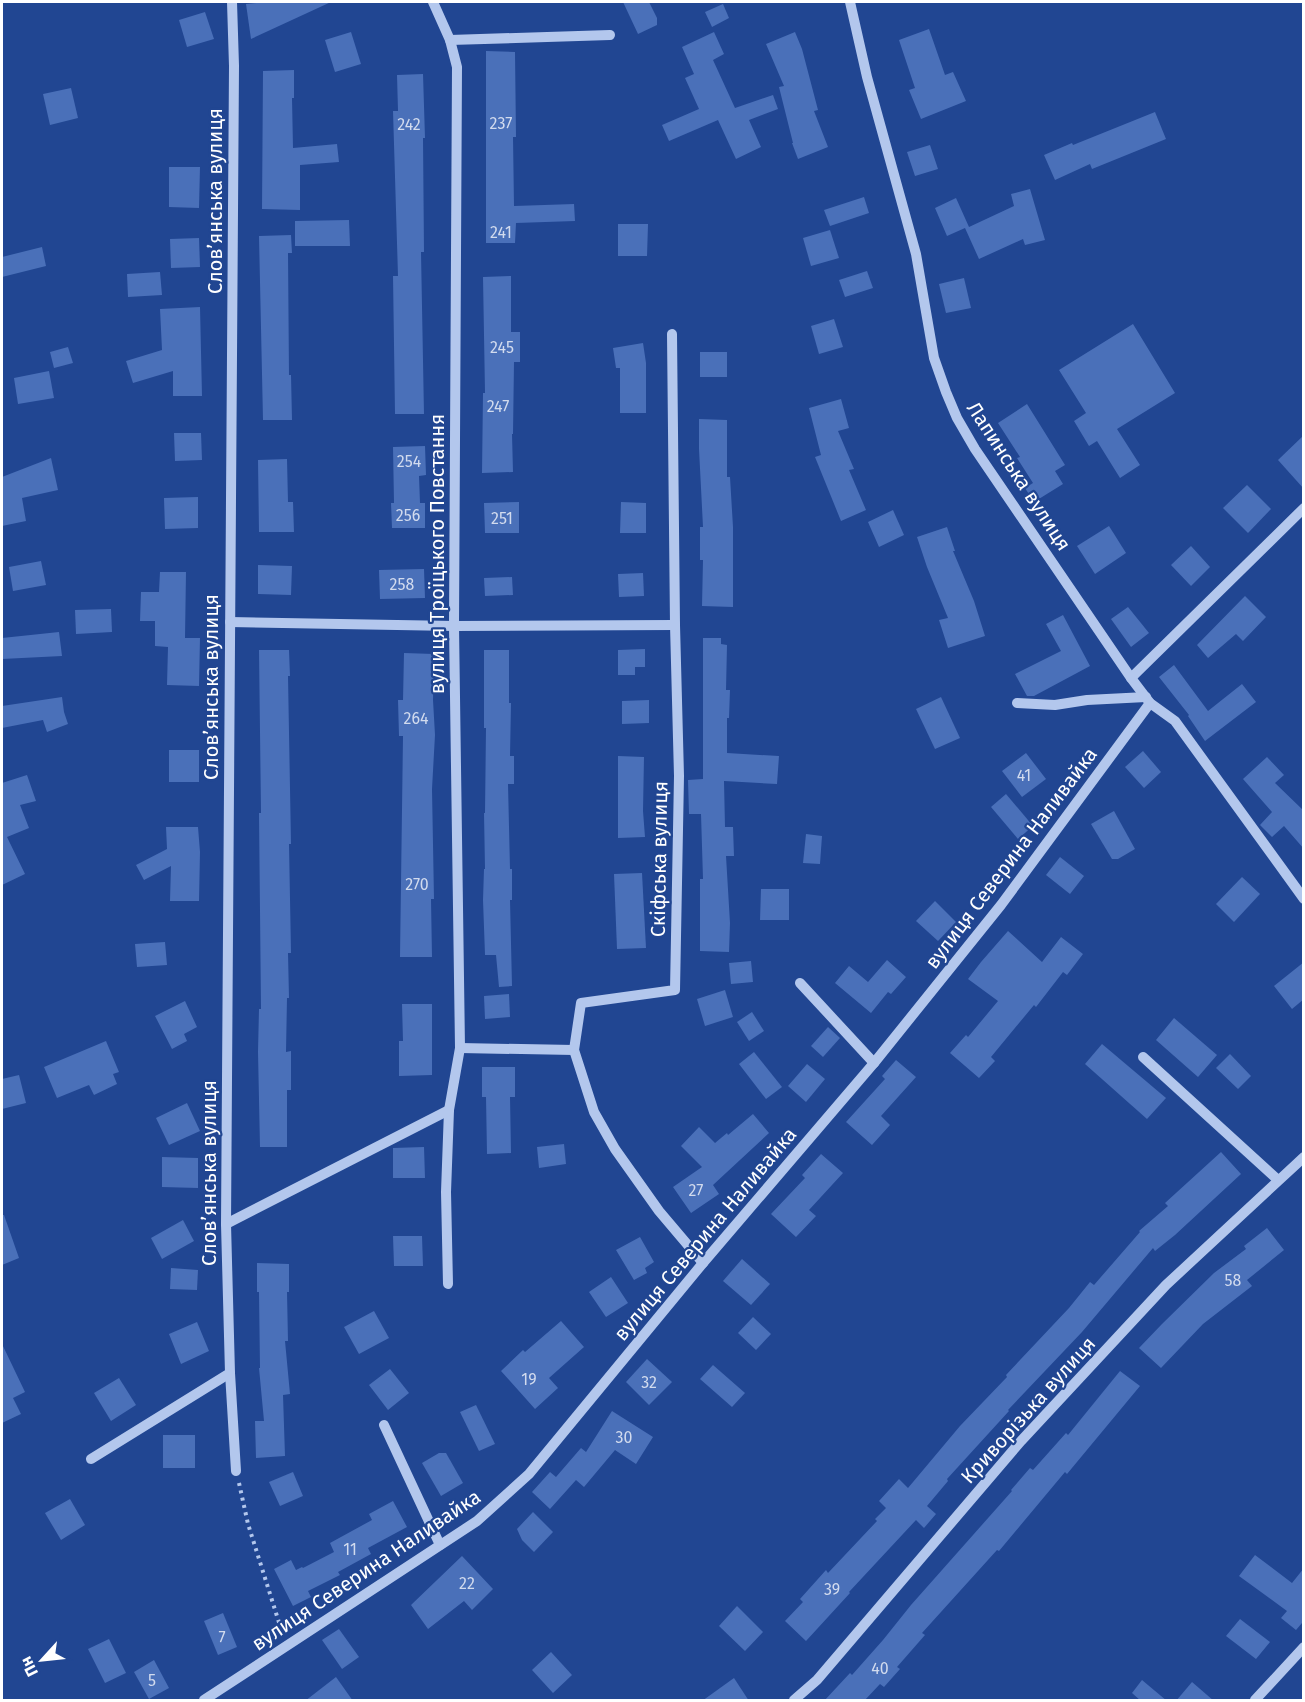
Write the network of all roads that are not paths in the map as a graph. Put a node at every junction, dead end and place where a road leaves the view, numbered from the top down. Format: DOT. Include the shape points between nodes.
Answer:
graph roads {
  1 [pos="232,2"];
  2 [pos="433,2"];
  3 [pos="850,2"];
  4 [pos="610,35"];
  5 [pos="450,40"];
  6 [pos="672,334"];
  7 [pos="1304,508"];
  8 [pos="230,622"];
  9 [pos="675,625"];
  10 [pos="454,626"];
  11 [pos="1131,678"];
  12 [pos="1148,700"];
  13 [pos="1017,703"];
  14 [pos="1304,899"];
  15 [pos="800,983"];
  16 [pos="460,1048"];
  17 [pos="574,1050"];
  18 [pos="1143,1057"];
  19 [pos="874,1063"];
  20 [pos="448,1110"];
  21 [pos="1304,1157"];
  22 [pos="1278,1180"];
  23 [pos="226,1224"];
  24 [pos="703,1263"];
  25 [pos="448,1284"];
  26 [pos="230,1373"];
  27 [pos="384,1425"];
  28 [pos="91,1459"];
  29 [pos="236,1471"];
  30 [pos="440,1545"];
  31 [pos="1304,1647"];
  32 [pos="204,1701"];
  33 [pos="794,1701"];
  34 [pos="1255,1701"];
  1 -- 8 [label="street, Словʼянська вулиця"];
  2 -- 5 [label="street, вулиця Троїцького Повстання"];
  3 -- 11 [label="street, Лапинська вулиця" via="916,254 934,358 946,392 975,449"];
  4 -- 5 [label="street"];
  5 -- 10 [label="street, вулиця Троїцького Повстання" via="457,67"];
  6 -- 9 [label="street, Скіфська вулиця"];
  7 -- 11 [label="street"];
  8 -- 10 [label="street"];
  8 -- 23 [label="street, Словʼянська вулиця"];
  9 -- 10 [label="street"];
  9 -- 17 [label="street, Скіфська вулиця" via="679,776 675,990 581,1003"];
  10 -- 16 [label="street, вулиця Троїцького Повстання"];
  11 -- 12 [label="street, Лапинська вулиця"];
  12 -- 13 [label="street"];
  12 -- 14 [label="street, Лапинська вулиця" via="1175,721"];
  12 -- 19 [label="street, вулиця Северина Наливайка" via="1001,904"];
  15 -- 19 [label="street"];
  16 -- 17 [label="street"];
  16 -- 20 [label="street, вулиця Троїцького Повстання"];
  17 -- 24 [label="street, Скіфська вулиця" via="594,1112 615,1149 659,1211"];
  18 -- 22 [label="street"];
  19 -- 24 [label="street, вулиця Северина Наливайка"];
  20 -- 23 [label="street"];
  20 -- 25 [label="street, вулиця Троїцького Повстання"];
  21 -- 22 [label="street, Криворізька вулиця"];
  22 -- 33 [label="street, Криворізька вулиця" via="1167,1285 1045,1415 817,1680"];
  23 -- 26 [label="street, Словʼянська вулиця"];
  24 -- 30 [label="street, вулиця Северина Наливайка" via="529,1474 477,1521"];
  26 -- 28 [label="street"];
  26 -- 29 [label="street, Словʼянська вулиця"];
  27 -- 30 [label="street"];
  30 -- 32 [label="street, вулиця Северина Наливайка"];
  31 -- 34 [label="street"];
}
